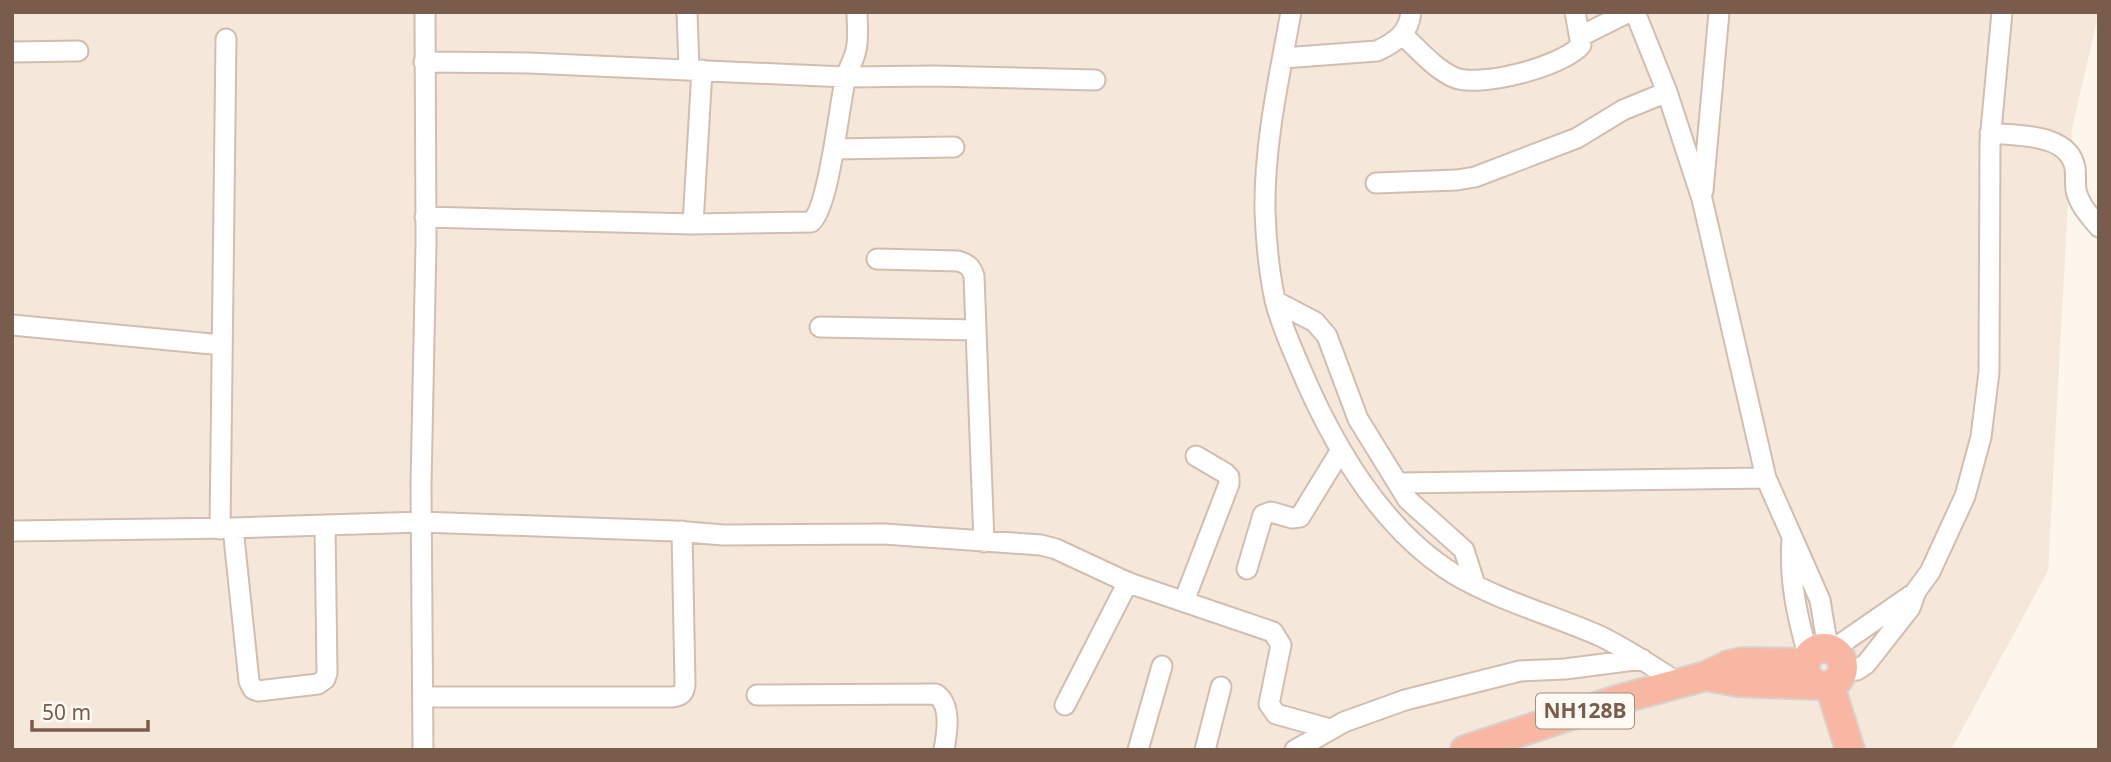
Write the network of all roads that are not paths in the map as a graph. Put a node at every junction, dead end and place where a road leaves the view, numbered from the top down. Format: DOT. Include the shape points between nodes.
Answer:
graph roads {
  1 [pos="425,12"];
  2 [pos="687,12"];
  3 [pos="857,12"];
  4 [pos="1291,12"];
  5 [pos="1411,12"];
  6 [pos="1575,12"];
  7 [pos="1629,12"];
  8 [pos="1635,12"];
  9 [pos="1719,12"];
  10 [pos="2002,12"];
  11 [pos="1403,35"];
  12 [pos="1581,36"];
  13 [pos="226,39"];
  14 [pos="78,51"];
  15 [pos="12,52"];
  16 [pos="1283,58"];
  17 [pos="424,62"];
  18 [pos="695,69"];
  19 [pos="845,77"];
  20 [pos="1095,80"];
  21 [pos="1667,92"];
  22 [pos="1990,133"];
  23 [pos="954,147"];
  24 [pos="834,149"];
  25 [pos="1376,183"];
  26 [pos="1702,199"];
  27 [pos="425,217"];
  28 [pos="693,224"];
  29 [pos="2099,227"];
  30 [pos="877,259"];
  31 [pos="1276,301"];
  32 [pos="12,325"];
  33 [pos="820,327"];
  34 [pos="976,330"];
  35 [pos="222,345"];
  36 [pos="1341,450"];
  37 [pos="1196,456"];
  38 [pos="1766,478"];
  39 [pos="1398,483"];
  40 [pos="421,522"];
  41 [pos="325,525"];
  42 [pos="227,528"];
  43 [pos="12,531"];
  44 [pos="682,531"];
  45 [pos="985,542"];
  46 [pos="1247,569"];
  47 [pos="1128,582"];
  48 [pos="1475,584"];
  49 [pos="1916,591"];
  50 [pos="1184,601"];
  51 [pos="1642,659"];
  52 [pos="1162,666"];
  53 [pos="1823,666"];
  54 [pos="1677,682"];
  55 [pos="1221,687"];
  56 [pos="757,695"];
  57 [pos="423,697"];
  58 [pos="1065,705"];
  59 [pos="1330,729"];
  60 [pos="1849,745"];
  61 [pos="423,750"];
  62 [pos="944,750"];
  63 [pos="1138,750"];
  64 [pos="1205,750"];
  65 [pos="1296,750"];
  66 [pos="1465,750"];
  1 -- 17 [label="street"];
  2 -- 18 [label="street"];
  3 -- 19 [label="street" via="857,50"];
  4 -- 16 [label="street"];
  5 -- 11 [label="street"];
  6 -- 12 [label="street"];
  7 -- 12 [label="street"];
  8 -- 21 [label="street"];
  9 -- 26 [label="street"];
  10 -- 22 [label="street"];
  11 -- 12 [label="street" via="1447,73 1473,80 1516,75 1562,60 1576,52"];
  11 -- 16 [label="street" via="1377,51"];
  13 -- 35 [label="street"];
  14 -- 15 [label="street"];
  16 -- 31 [label="street" via="1266,160 1265,212"];
  17 -- 18 [label="street"];
  17 -- 27 [label="street"];
  18 -- 19 [label="street"];
  18 -- 28 [label="street"];
  19 -- 20 [label="street"];
  19 -- 24 [label="street"];
  21 -- 25 [label="street" via="1623,110 1577,138 1475,177"];
  21 -- 26 [label="street"];
  22 -- 29 [label="street" via="2043,139 2067,152 2075,166 2080,202"];
  22 -- 49 [label="street" via="1989,372 1981,437 1965,496 1930,572"];
  23 -- 24 [label="street"];
  24 -- 28 [label="street" via="819,209 811,222"];
  26 -- 38 [label="street"];
  27 -- 28 [label="street"];
  27 -- 40 [label="street"];
  30 -- 34 [label="street" via="968,264 974,276"];
  31 -- 36 [label="street" via="1313,399"];
  31 -- 39 [label="street" via="1315,322 1327,336 1358,419"];
  32 -- 35 [label="street"];
  33 -- 34 [label="street"];
  34 -- 45 [label="street"];
  35 -- 42 [label="street"];
  36 -- 46 [label="street" via="1300,516 1263,515"];
  36 -- 48 [label="street" via="1407,537"];
  37 -- 50 [label="street" via="1225,473 1230,484"];
  38 -- 39 [label="street"];
  38 -- 53 [label="street" via="1792,534 1792,592"];
  39 -- 48 [label="street" via="1408,500 1464,550"];
  40 -- 41 [label="street"];
  40 -- 44 [label="street"];
  40 -- 57 [label="street"];
  41 -- 42 [label="street"];
  41 -- 42 [label="street" via="325,679 318,684 258,691 249,681"];
  42 -- 43 [label="street"];
  44 -- 45 [label="street" via="884,534"];
  44 -- 57 [label="street" via="682,694"];
  45 -- 47 [label="street" via="1056,549"];
  47 -- 50 [label="street"];
  47 -- 58 [label="street"];
  48 -- 51 [label="street"];
  49 -- 53 [label="street"];
  49 -- 53 [label="street" via="1910,608 1873,657 1857,670"];
  50 -- 59 [label="street" via="1273,632 1280,645 1271,710"];
  51 -- 54 [label="street"];
  51 -- 59 [label="street" via="1520,671 1385,705"];
  52 -- 63 [label="street"];
  53 -- 54 [label="highway, NH128B" via="1738,682 1706,676"];
  53 -- 60 [label="highway"];
  54 -- 66 [label="highway, NH128B"];
  55 -- 64 [label="street"];
  56 -- 62 [label="street" via="936,694 947,718"];
  57 -- 61 [label="street"];
  59 -- 65 [label="street"];
}
